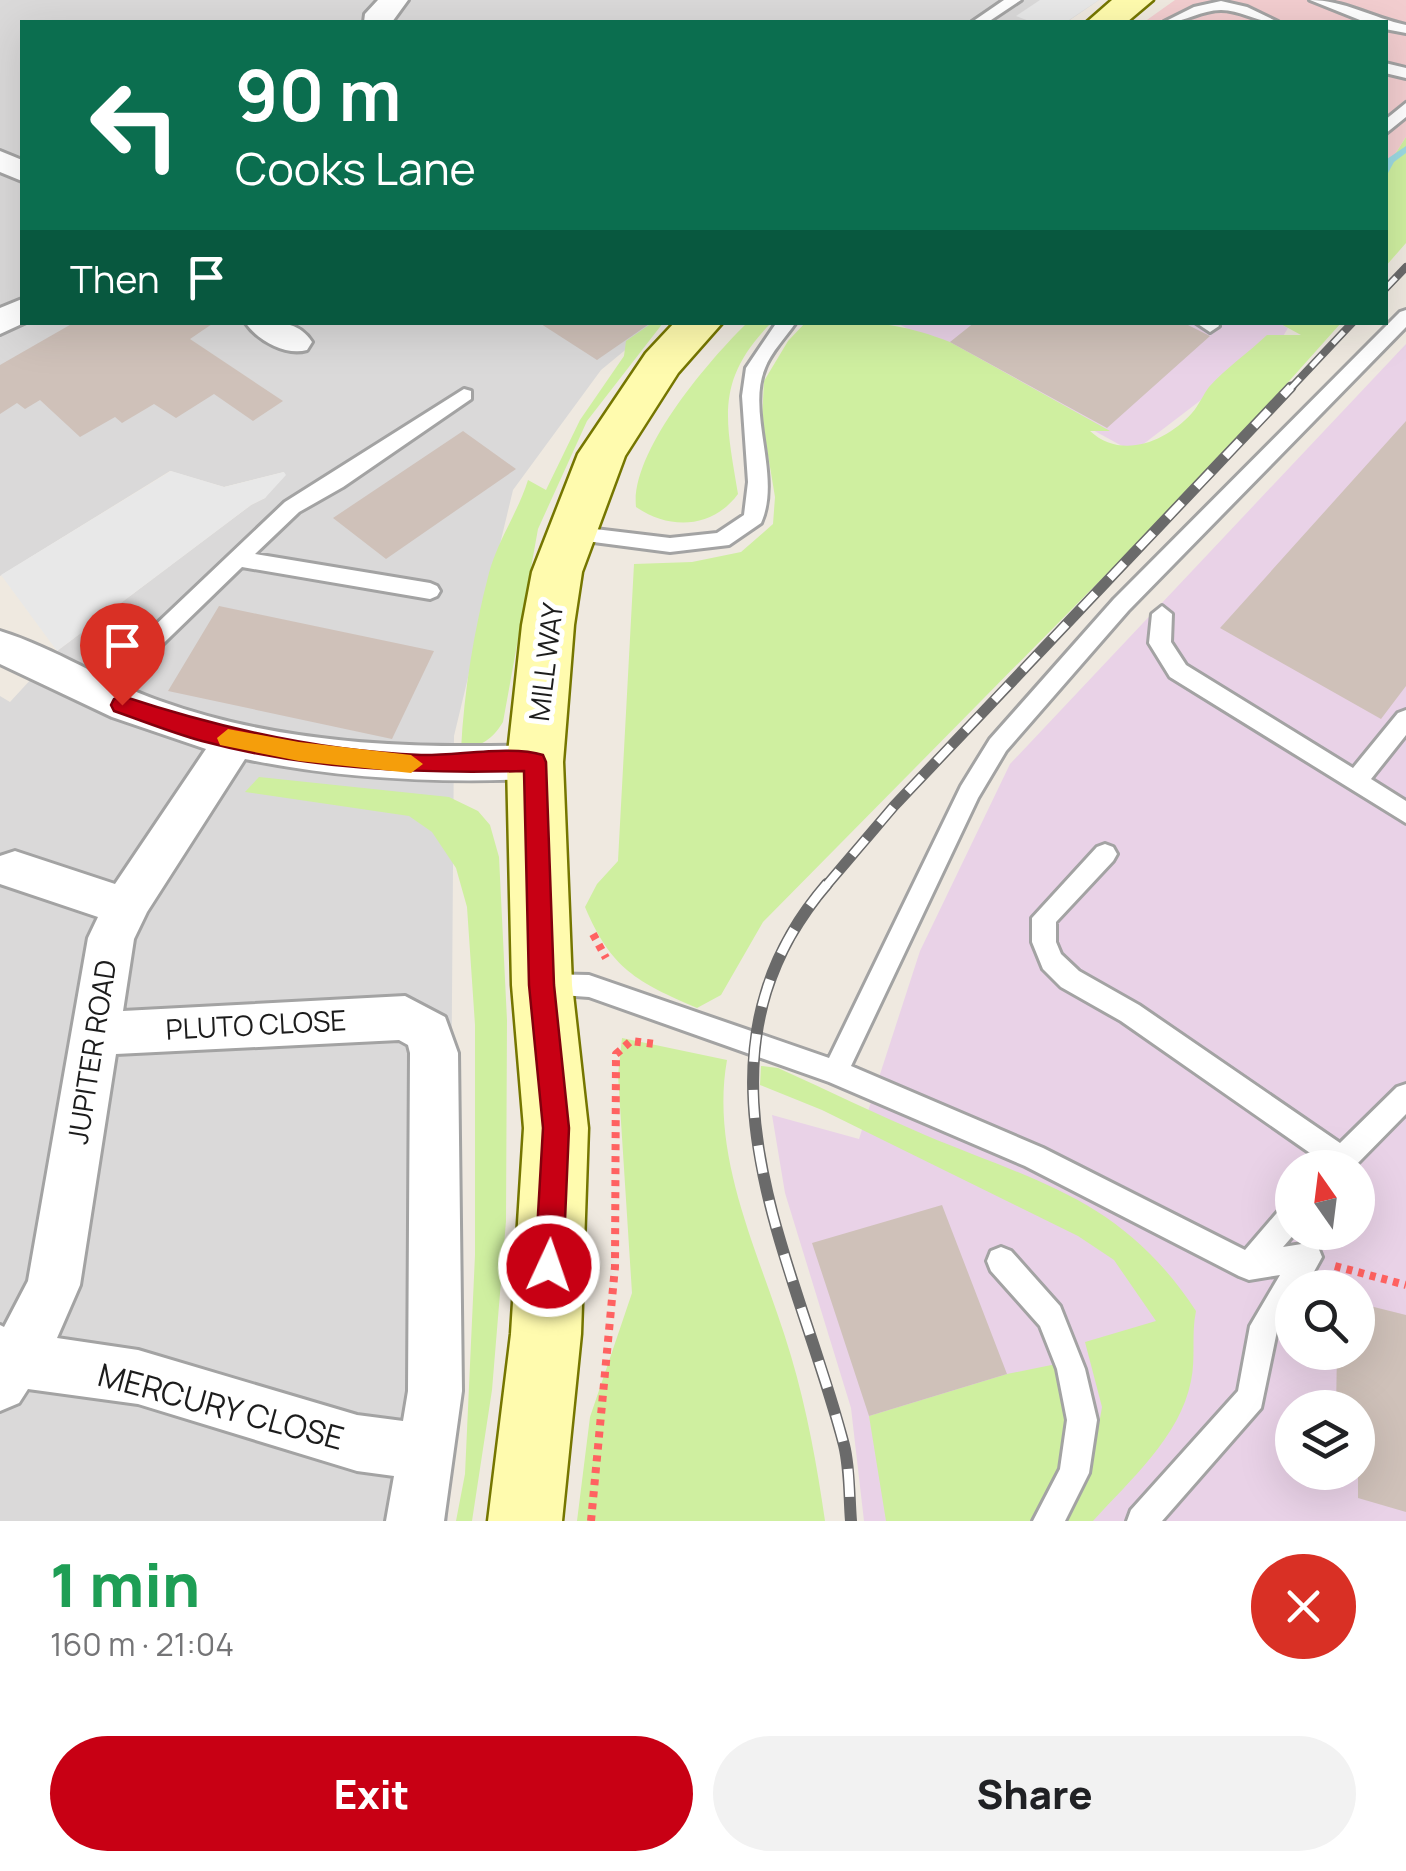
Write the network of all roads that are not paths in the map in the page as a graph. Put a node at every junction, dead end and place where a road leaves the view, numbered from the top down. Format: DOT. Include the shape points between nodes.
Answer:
graph roads {
  1 [pos="394,0"];
  2 [pos="1014,0"];
  3 [pos="1135,0"];
  4 [pos="1318,0"];
  5 [pos="1248,10"];
  6 [pos="378,20"];
  7 [pos="983,20"];
  8 [pos="1107,20"];
  9 [pos="1174,20"];
  10 [pos="1215,20"];
  11 [pos="1267,20"];
  12 [pos="1373,20"];
  13 [pos="1406,108"];
  14 [pos="1388,126"];
  15 [pos="1406,316"];
  16 [pos="267,325"];
  17 [pos="698,325"];
  18 [pos="785,325"];
  19 [pos="295,342"];
  20 [pos="464,394"];
  21 [pos="570,533"];
  22 [pos="238,559"];
  23 [pos="430,591"];
  24 [pos="1162,614"];
  25 [pos="0,646"];
  26 [pos="96,694"];
  27 [pos="1406,719"];
  28 [pos="236,740"];
  29 [pos="535,762"];
  30 [pos="1356,780"];
  31 [pos="1406,813"];
  32 [pos="1105,854"];
  33 [pos="15,870"];
  34 [pos="126,907"];
  35 [pos="542,985"];
  36 [pos="94,1033"];
  37 [pos="835,1072"];
  38 [pos="1406,1096"];
  39 [pos="1318,1150"];
  40 [pos="1351,1150"];
  41 [pos="1275,1236"];
  42 [pos="1001,1261"];
  43 [pos="1249,1266"];
  44 [pos="5,1365"];
  45 [pos="426,1452"];
  46 [pos="415,1521"];
  47 [pos="526,1521"];
  48 [pos="1048,1521"];
  49 [pos="1142,1521"];
  1 -- 6 [label="street"];
  2 -- 7 [label="lane"];
  3 -- 8 [label="street"];
  4 -- 12 [label="lane"];
  5 -- 9 [label="lane" via="1230,1 1201,2"];
  5 -- 10 [label="lane"];
  5 -- 11 [label="lane"];
  13 -- 14 [label="lane"];
  15 -- 37 [label="lane" via="1120,605 998,745"];
  16 -- 19 [label="street"];
  17 -- 21 [label="street, MILL WAY" via="662,363 602,454"];
  18 -- 21 [label="lane" via="755,368 754,518 722,540 670,545"];
  20 -- 22 [label="lane" via="292,507"];
  21 -- 29 [label="street, MILL WAY" via="548,626"];
  22 -- 23 [label="lane"];
  22 -- 26 [label="lane"];
  24 -- 30 [label="lane" via="1160,643 1178,671"];
  25 -- 26 [label="street"];
  26 -- 28 [label="street"];
  27 -- 30 [label="lane"];
  28 -- 29 [label="street" via="398,763"];
  28 -- 34 [label="street, JUPITER ROAD"];
  29 -- 35 [label="street, MILL WAY"];
  30 -- 31 [label="lane"];
  32 -- 39 [label="lane" via="1044,918 1052,961"];
  33 -- 34 [label="street"];
  34 -- 36 [label="street, JUPITER ROAD" via="109,946"];
  35 -- 37 [label="lane" via="590,986"];
  35 -- 47 [label="street, MILL WAY" via="556,1128 546,1334"];
  36 -- 44 [label="street, JUPITER ROAD" via="54,1285"];
  36 -- 45 [label="street, PLUTO CLOSE" via="389,1018 418,1023 431,1037 435,1391"];
  37 -- 43 [label="lane" via="1034,1157"];
  38 -- 40 [label="lane"];
  41 -- 43 [label="lane"];
  42 -- 48 [label="lane" via="1050,1316 1072,1369 1082,1420 1074,1472"];
  43 -- 49 [label="lane" via="1308,1257 1264,1326 1251,1398"];
  44 -- 45 [label="street, MERCURY CLOSE" via="138,1378 357,1443"];
  45 -- 46 [label="street"];
}
